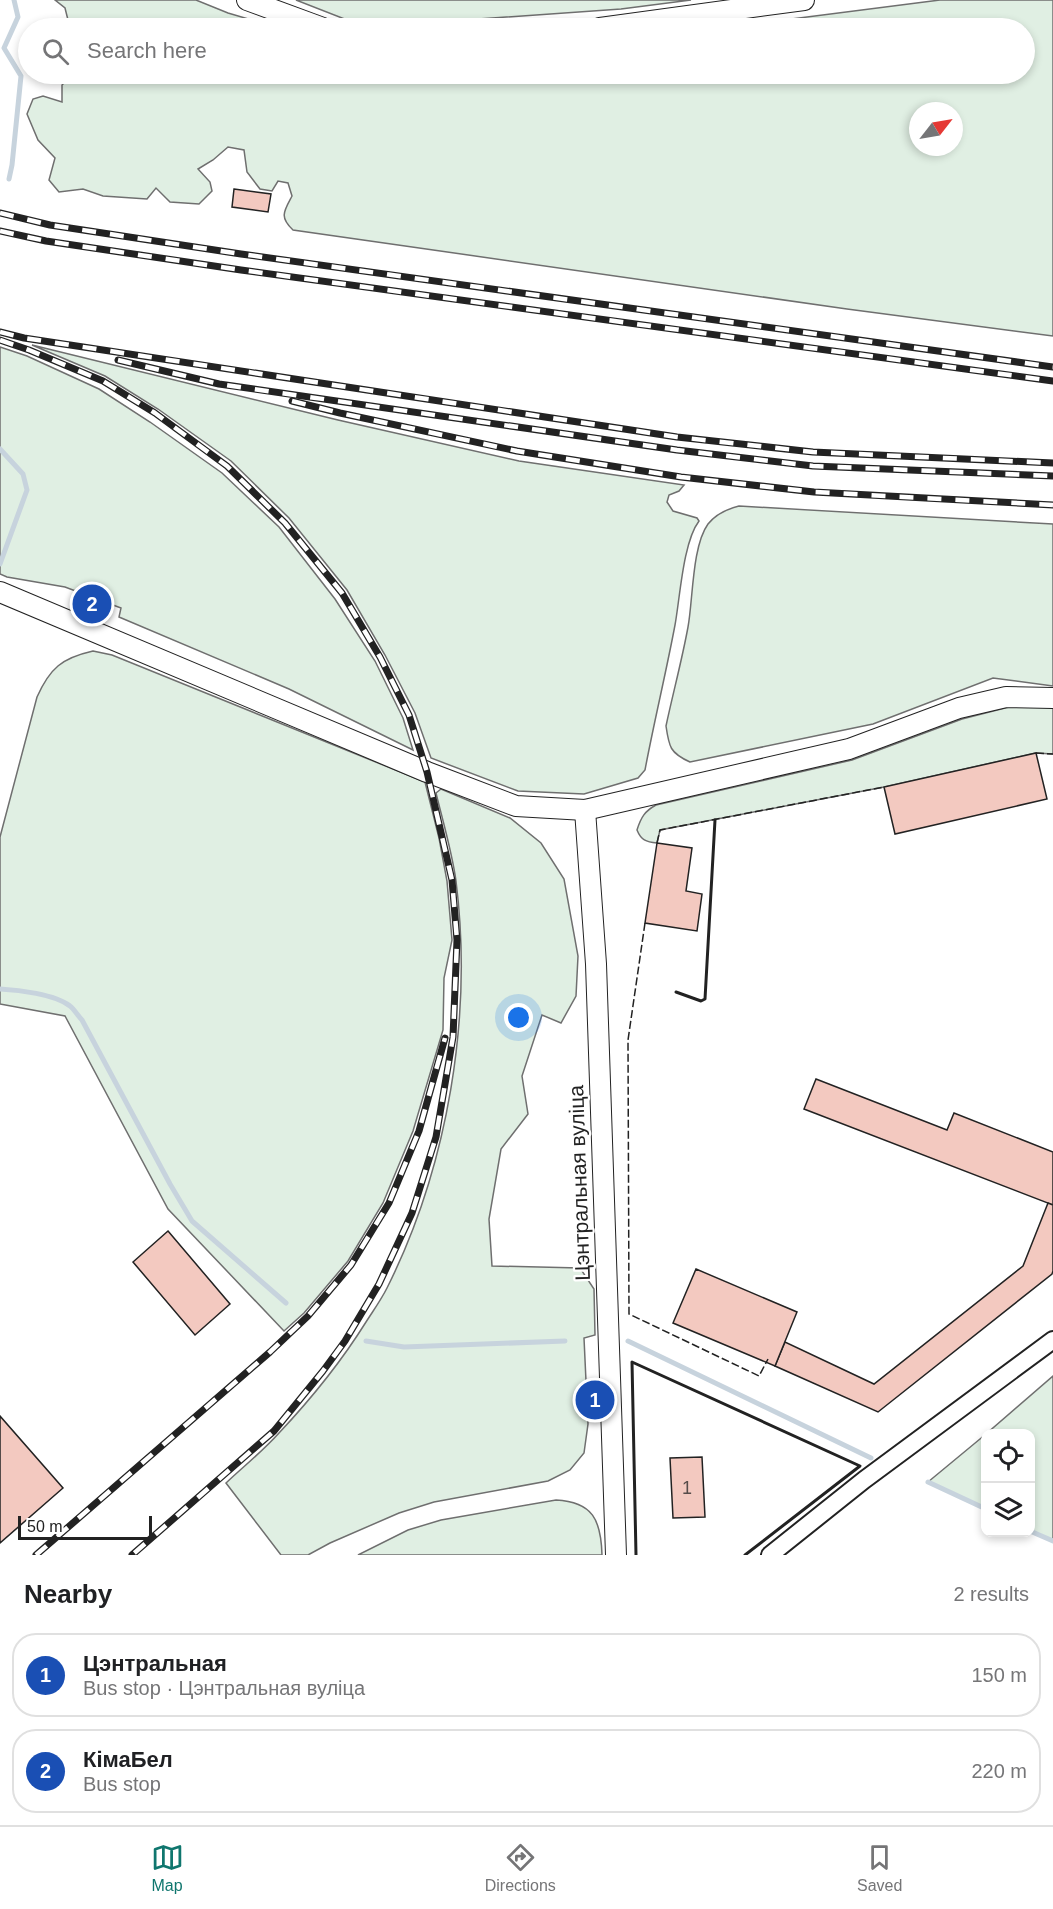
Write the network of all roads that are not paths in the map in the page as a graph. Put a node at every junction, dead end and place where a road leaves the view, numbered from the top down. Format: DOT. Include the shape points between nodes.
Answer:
graph roads {
  1 [pos="247,0"];
  2 [pos="804,0"];
  3 [pos="296,18"];
  4 [pos="673,18"];
  5 [pos="0,592"];
  6 [pos="1053,698"];
  7 [pos="585,810"];
  8 [pos="1053,1340"];
  9 [pos="616,1555"];
  10 [pos="770,1555"];
  1 -- 3 [label="street"];
  2 -- 4 [label="street"];
  5 -- 7 [label="street" via="516,806"];
  6 -- 7 [label="street" via="1006,697 959,708 849,749"];
  7 -- 9 [label="street, Цэнтральная вуліца" via="596,964"];
  8 -- 10 [label="street"];
}
